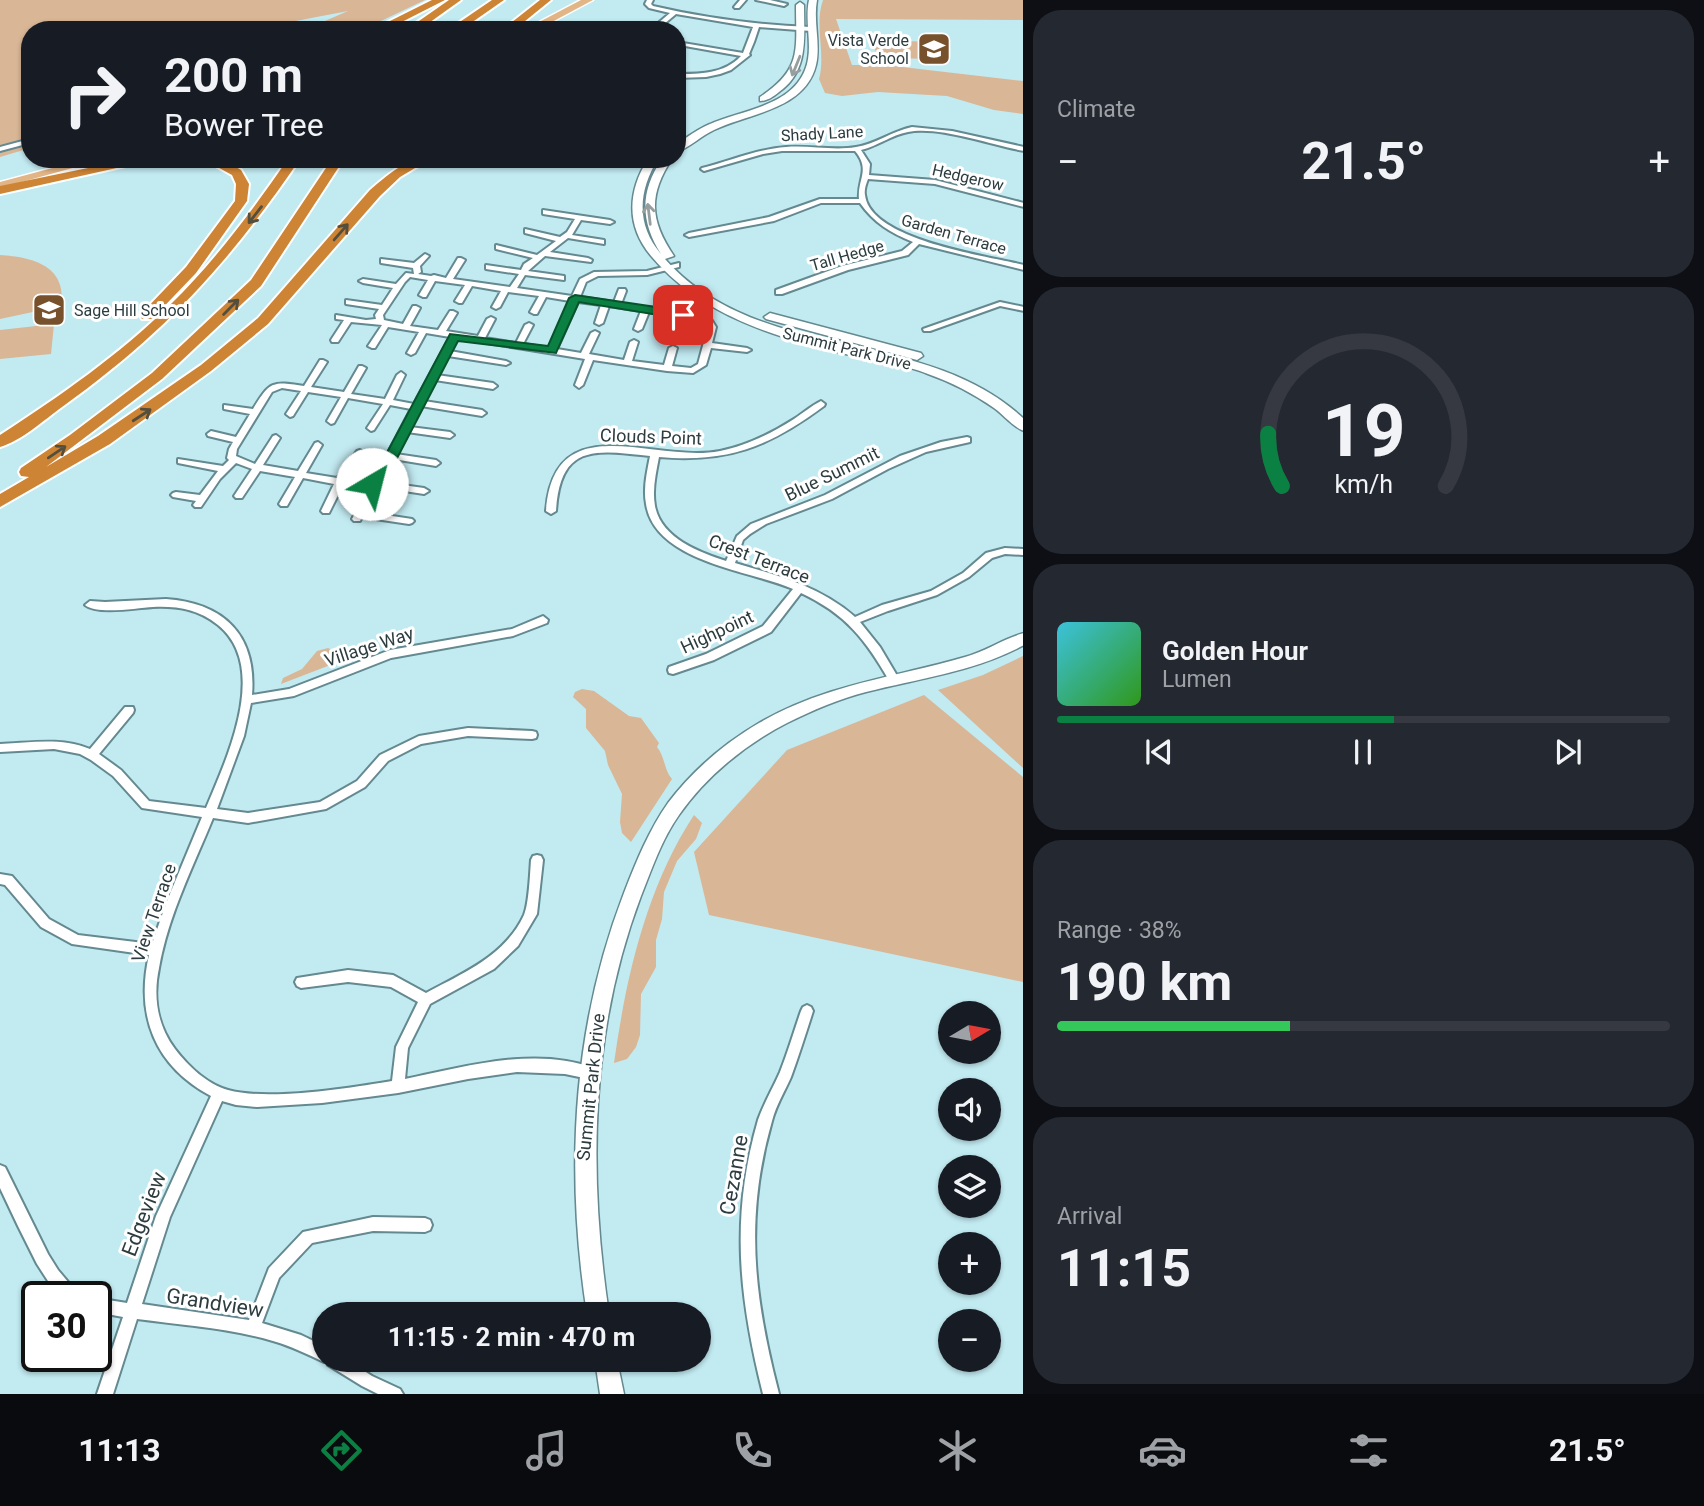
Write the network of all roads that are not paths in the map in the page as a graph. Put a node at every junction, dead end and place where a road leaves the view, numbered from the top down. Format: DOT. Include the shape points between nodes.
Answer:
graph roads {
  1 [pos="440,0"];
  2 [pos="456,0"];
  3 [pos="499,0"];
  4 [pos="546,0"];
  5 [pos="588,0"];
  6 [pos="599,0"];
  7 [pos="650,0"];
  8 [pos="743,0"];
  9 [pos="758,0"];
  10 [pos="803,0"];
  11 [pos="813,0"];
  12 [pos="784,4"];
  13 [pos="737,7"];
  14 [pos="674,13"];
  15 [pos="396,21"];
  16 [pos="424,21"];
  17 [pos="467,21"];
  18 [pos="519,21"];
  19 [pos="547,21"];
  20 [pos="562,21"];
  21 [pos="664,21"];
  22 [pos="756,27"];
  23 [pos="799,28"];
  24 [pos="811,29"];
  25 [pos="686,44"];
  26 [pos="747,55"];
  27 [pos="686,76"];
  28 [pos="686,131"];
  29 [pos="21,143"];
  30 [pos="686,143"];
  31 [pos="0,149"];
  32 [pos="857,149"];
  33 [pos="1023,149"];
  34 [pos="32,168"];
  35 [pos="65,168"];
  36 [pos="107,168"];
  37 [pos="230,168"];
  38 [pos="287,168"];
  39 [pos="332,168"];
  40 [pos="407,168"];
  41 [pos="647,168"];
  42 [pos="662,168"];
  43 [pos="704,169"];
  44 [pos="0,176"];
  45 [pos="866,177"];
  46 [pos="0,185"];
  47 [pos="0,190"];
  48 [pos="862,201"];
  49 [pos="1021,205"];
  50 [pos="546,212"];
  51 [pos="578,219"];
  52 [pos="610,222"];
  53 [pos="528,231"];
  54 [pos="689,235"];
  55 [pos="565,238"];
  56 [pos="919,241"];
  57 [pos="601,242"];
  58 [pos="499,247"];
  59 [pos="540,255"];
  60 [pos="425,256"];
  61 [pos="461,260"];
  62 [pos="588,260"];
  63 [pos="384,261"];
  64 [pos="489,267"];
  65 [pos="670,267"];
  66 [pos="1023,268"];
  67 [pos="417,270"];
  68 [pos="523,272"];
  69 [pos="434,277"];
  70 [pos="561,278"];
  71 [pos="449,280"];
  72 [pos="363,281"];
  73 [pos="470,283"];
  74 [pos="397,286"];
  75 [pos="509,289"];
  76 [pos="622,291"];
  77 [pos="779,292"];
  78 [pos="544,294"];
  79 [pos="423,295"];
  80 [pos="575,298"];
  81 [pos="659,298"];
  82 [pos="459,301"];
  83 [pos="349,302"];
  84 [pos="606,303"];
  85 [pos="617,305"];
  86 [pos="496,307"];
  87 [pos="384,308"];
  88 [pos="416,308"];
  89 [pos="1023,309"];
  90 [pos="650,310"];
  91 [pos="534,312"];
  92 [pos="453,313"];
  93 [pos="683,315"];
  94 [pos="339,317"];
  95 [pos="349,319"];
  96 [pos="491,319"];
  97 [pos="383,322"];
  98 [pos="600,323"];
  99 [pos="529,325"];
  100 [pos="405,328"];
  101 [pos="638,329"];
  102 [pos="927,329"];
  103 [pos="423,331"];
  104 [pos="595,333"];
  105 [pos="440,334"];
  106 [pos="677,335"];
  107 [pos="454,337"];
  108 [pos="335,340"];
  109 [pos="480,340"];
  110 [pos="634,342"];
  111 [pos="708,345"];
  112 [pos="372,346"];
  113 [pos="518,346"];
  114 [pos="673,348"];
  115 [pos="747,350"];
  116 [pos="552,351"];
  117 [pos="411,353"];
  118 [pos="445,354"];
  119 [pos="587,357"];
  120 [pos="323,362"];
  121 [pos="506,363"];
  122 [pos="627,363"];
  123 [pos="362,368"];
  124 [pos="667,369"];
  125 [pos="401,374"];
  126 [pos="433,377"];
  127 [pos="579,385"];
  128 [pos="493,386"];
  129 [pos="307,388"];
  130 [pos="346,395"];
  131 [pos="58,402"];
  132 [pos="388,402"];
  133 [pos="821,404"];
  134 [pos="419,405"];
  135 [pos="227,407"];
  136 [pos="256,412"];
  137 [pos="482,413"];
  138 [pos="290,414"];
  139 [pos="331,421"];
  140 [pos="1022,421"];
  141 [pos="371,428"];
  142 [pos="406,429"];
  143 [pos="211,435"];
  144 [pos="450,435"];
  145 [pos="276,438"];
  146 [pos="239,440"];
  147 [pos="967,440"];
  148 [pos="0,442"];
  149 [pos="318,444"];
  150 [pos="360,453"];
  151 [pos="655,453"];
  152 [pos="392,456"];
  153 [pos="233,458"];
  154 [pos="181,461"];
  155 [pos="436,463"];
  156 [pos="256,467"];
  157 [pos="225,469"];
  158 [pos="300,474"];
  159 [pos="340,481"];
  160 [pos="377,484"];
  161 [pos="0,491"];
  162 [pos="424,491"];
  163 [pos="176,495"];
  164 [pos="239,496"];
  165 [pos="0,501"];
  166 [pos="284,504"];
  167 [pos="326,511"];
  168 [pos="551,511"];
  169 [pos="409,522"];
  170 [pos="1023,552"];
  171 [pos="730,564"];
  172 [pos="799,589"];
  173 [pos="90,605"];
  174 [pos="543,620"];
  175 [pos="854,621"];
  176 [pos="1023,638"];
  177 [pos="673,670"];
  178 [pos="894,680"];
  179 [pos="247,700"];
  180 [pos="128,710"];
  181 [pos="532,735"];
  182 [pos="0,748"];
  183 [pos="93,754"];
  184 [pos="209,814"];
  185 [pos="537,860"];
  186 [pos="0,878"];
  187 [pos="156,950"];
  188 [pos="301,982"];
  189 [pos="426,1000"];
  190 [pos="807,1011"];
  191 [pos="589,1073"];
  192 [pos="398,1087"];
  193 [pos="219,1093"];
  194 [pos="0,1172"];
  195 [pos="425,1225"];
  196 [pos="57,1281"];
  197 [pos="596,1302"];
  198 [pos="112,1308"];
  199 [pos="130,1311"];
  200 [pos="253,1328"];
  201 [pos="312,1349"];
  202 [pos="352,1372"];
  203 [pos="608,1372"];
  204 [pos="105,1394"];
  205 [pos="395,1394"];
  206 [pos="612,1394"];
  207 [pos="771,1394"];
  1 -- 15 [label="highway"];
  2 -- 16 [label="highway"];
  3 -- 17 [label="highway"];
  4 -- 18 [label="highway"];
  5 -- 19 [label="main road"];
  6 -- 20 [label="main road"];
  7 -- 14 [label="street" via="651,7"];
  8 -- 13 [label="street"];
  9 -- 12 [label="street"];
  10 -- 23 [label="street"];
  11 -- 24 [label="street"];
  14 -- 21 [label="street"];
  14 -- 22 [label="street"];
  22 -- 23 [label="street"];
  22 -- 26 [label="street"];
  23 -- 24 [label="street"];
  23 -- 28 [label="street, one-way" via="801,52 791,79 758,101"];
  24 -- 30 [label="street" via="810,70 797,88 770,106 706,130"];
  25 -- 26 [label="street"];
  26 -- 27 [label="street" via="726,69"];
  29 -- 31 [label="street"];
  32 -- 33 [label="street, Shady Lane" via="912,129"];
  32 -- 43 [label="street, Shady Lane" via="781,149"];
  32 -- 45 [label="street" via="867,162"];
  34 -- 44 [label="main road"];
  35 -- 46 [label="main road"];
  36 -- 47 [label="highway"];
  37 -- 131 [label="highway" via="244,188 241,201 191,270"];
  38 -- 131 [label="highway, one-way" via="226,253 195,287 140,339"];
  161 -- 39 [label="highway, one-way" via="118,407 210,328 256,283"];
  165 -- 40 [label="highway, one-way" via="104,440 206,368 263,321 375,193"];
  41 -- 65 [label="street, Summit Park Drive" via="638,190 636,216 647,243"];
  65 -- 42 [label="street, Summit Park Drive, one-way" via="648,214 650,188"];
  45 -- 48 [label="street"];
  45 -- 49 [label="street, Hedgerow" via="935,182"];
  48 -- 54 [label="street" via="820,201 771,219"];
  48 -- 56 [label="street, Garden Terrace" via="894,232"];
  50 -- 51 [label="street"];
  51 -- 52 [label="street"];
  51 -- 55 [label="street"];
  53 -- 55 [label="street"];
  55 -- 57 [label="street"];
  55 -- 59 [label="street"];
  56 -- 66 [label="street, Garden Terrace"];
  56 -- 77 [label="street, Tall Hedge" via="905,253"];
  58 -- 59 [label="street"];
  59 -- 62 [label="street"];
  59 -- 68 [label="street"];
  60 -- 67 [label="street"];
  61 -- 71 [label="street"];
  63 -- 67 [label="street"];
  64 -- 68 [label="street"];
  65 -- 80 [label="street" via="647,273 597,274 583,281"];
  65 -- 140 [label="street, Summit Park Drive" via="733,303 798,332 903,351 956,371 1002,397"];
  67 -- 69 [label="street"];
  67 -- 74 [label="street"];
  68 -- 70 [label="street"];
  68 -- 75 [label="street"];
  69 -- 71 [label="street"];
  69 -- 79 [label="street"];
  71 -- 73 [label="street"];
  72 -- 74 [label="street"];
  73 -- 75 [label="street"];
  73 -- 82 [label="street"];
  74 -- 87 [label="street"];
  75 -- 78 [label="street"];
  75 -- 86 [label="street"];
  76 -- 85 [label="street"];
  78 -- 80 [label="street"];
  78 -- 91 [label="street"];
  80 -- 84 [label="street"];
  80 -- 116 [label="street"];
  81 -- 90 [label="street"];
  83 -- 87 [label="street"];
  84 -- 85 [label="street"];
  84 -- 98 [label="street"];
  85 -- 90 [label="street"];
  87 -- 97 [label="street" via="379,315"];
  88 -- 100 [label="street"];
  89 -- 102 [label="street" via="1000,304"];
  90 -- 93 [label="street"];
  90 -- 101 [label="street"];
  92 -- 105 [label="street"];
  93 -- 106 [label="street"];
  93 -- 111 [label="street" via="708,321 712,327"];
  94 -- 95 [label="street"];
  95 -- 97 [label="street"];
  95 -- 108 [label="street"];
  96 -- 109 [label="street"];
  97 -- 100 [label="street"];
  97 -- 112 [label="street"];
  99 -- 113 [label="street"];
  100 -- 103 [label="street"];
  103 -- 105 [label="street"];
  103 -- 117 [label="street"];
  104 -- 119 [label="street"];
  105 -- 107 [label="street"];
  107 -- 109 [label="street"];
  107 -- 118 [label="street"];
  109 -- 113 [label="street"];
  110 -- 122 [label="street"];
  111 -- 115 [label="street"];
  111 -- 124 [label="street" via="702,365 693,371"];
  113 -- 116 [label="street"];
  114 -- 124 [label="street"];
  116 -- 119 [label="street"];
  118 -- 121 [label="street"];
  118 -- 126 [label="street"];
  119 -- 122 [label="street"];
  119 -- 127 [label="street"];
  120 -- 129 [label="street"];
  122 -- 124 [label="street"];
  123 -- 130 [label="street"];
  125 -- 132 [label="street"];
  126 -- 128 [label="street"];
  126 -- 134 [label="street"];
  129 -- 130 [label="street"];
  129 -- 136 [label="street" via="281,385 269,390"];
  129 -- 138 [label="street"];
  130 -- 132 [label="street"];
  130 -- 139 [label="street"];
  131 -- 148 [label="highway"];
  132 -- 134 [label="street"];
  132 -- 141 [label="street"];
  133 -- 151 [label="street, Clouds Point" via="778,433 723,452 702,456"];
  134 -- 137 [label="street"];
  134 -- 142 [label="street"];
  135 -- 136 [label="street"];
  136 -- 146 [label="street"];
  142 -- 144 [label="street"];
  142 -- 152 [label="street"];
  143 -- 146 [label="street"];
  145 -- 156 [label="street"];
  146 -- 153 [label="street"];
  147 -- 171 [label="street, Blue Summit" via="916,450 810,505 756,525 739,540"];
  149 -- 158 [label="street"];
  150 -- 159 [label="street"];
  151 -- 168 [label="street, Clouds Point" via="601,449 579,454 556,475"];
  151 -- 171 [label="street, Crest Terrace" via="649,498 653,514 673,540"];
  152 -- 155 [label="street"];
  152 -- 160 [label="street"];
  153 -- 156 [label="street"];
  153 -- 157 [label="street"];
  154 -- 157 [label="street"];
  156 -- 158 [label="street"];
  156 -- 164 [label="street"];
  157 -- 163 [label="street" via="200,502"];
  158 -- 159 [label="street"];
  158 -- 166 [label="street"];
  159 -- 160 [label="street"];
  159 -- 167 [label="street"];
  160 -- 162 [label="street"];
  160 -- 169 [label="street" via="358,517"];
  170 -- 175 [label="street" via="989,555 934,593"];
  171 -- 172 [label="street, Crest Terrace"];
  172 -- 175 [label="street, Crest Terrace"];
  172 -- 177 [label="street, Highpoint" via="767,629"];
  173 -- 179 [label="street, View Terrace" via="170,602 218,618 234,633 244,653"];
  174 -- 179 [label="street, Village Way" via="513,632 390,654 290,693"];
  175 -- 178 [label="street, Crest Terrace"];
  176 -- 178 [label="street, Summit Park Drive" via="962,666"];
  178 -- 191 [label="street, Summit Park Drive" via="860,687 798,711 750,736 676,805 627,904 601,994"];
  179 -- 184 [label="street, View Terrace" via="233,759"];
  180 -- 183 [label="street"];
  181 -- 184 [label="street" via="468,732 419,740 384,758 361,784 322,806 248,818"];
  182 -- 183 [label="street" via="54,745"];
  183 -- 184 [label="street" via="121,775 145,805"];
  184 -- 187 [label="street, View Terrace"];
  185 -- 189 [label="street" via="531,914 514,942 490,965"];
  186 -- 187 [label="street" via="8,880 45,923 76,940"];
  187 -- 193 [label="street, View Terrace" via="149,989 154,1025 176,1061"];
  188 -- 189 [label="street" via="348,976 393,981"];
  189 -- 192 [label="street" via="402,1046"];
  190 -- 207 [label="street, Cezanne" via="766,1118 745,1217 755,1336"];
  191 -- 192 [label="street, View Terrace" via="524,1066 466,1072"];
  191 -- 197 [label="street, Summit Park Drive" via="583,1166"];
  192 -- 193 [label="street, View Terrace" via="274,1100"];
  193 -- 199 [label="street, Edgeview" via="163,1216"];
  194 -- 196 [label="street"];
  195 -- 200 [label="street" via="373,1224 308,1237 274,1273"];
  198 -- 199 [label="street, Grandview"];
  199 -- 200 [label="street, Grandview"];
  199 -- 204 [label="street, Edgeview"];
  200 -- 201 [label="street, Grandview"];
  202 -- 205 [label="street"];
  203 -- 206 [label="street"];
}
